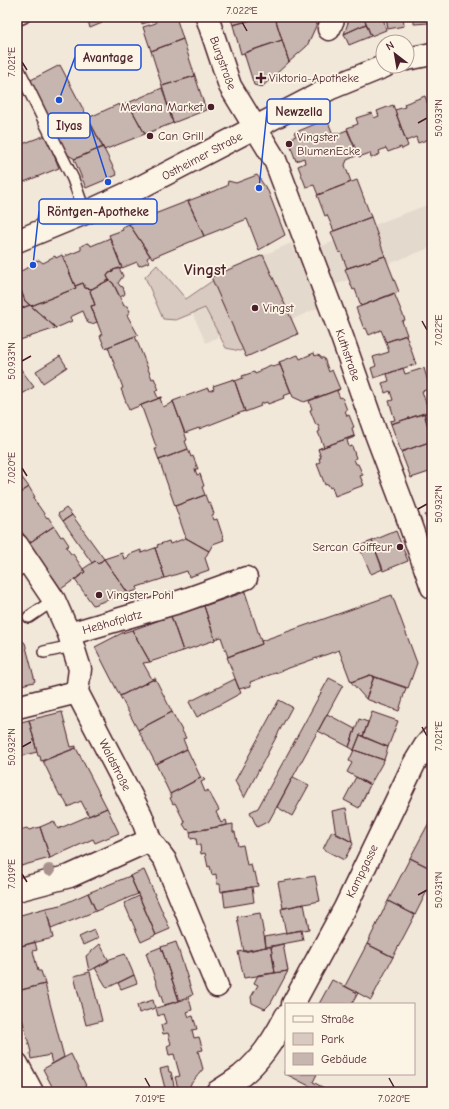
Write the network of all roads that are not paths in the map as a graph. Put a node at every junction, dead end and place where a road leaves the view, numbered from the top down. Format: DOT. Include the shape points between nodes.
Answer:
graph roads {
  1 [pos="24,17"];
  2 [pos="207,17"];
  3 [pos="17,20"];
  4 [pos="432,54"];
  5 [pos="415,58"];
  6 [pos="17,66"];
  7 [pos="375,70"];
  8 [pos="256,128"];
  9 [pos="85,213"];
  10 [pos="17,241"];
  11 [pos="21,559"];
  12 [pos="246,578"];
  13 [pos="432,587"];
  14 [pos="54,600"];
  15 [pos="29,617"];
  16 [pos="70,640"];
  17 [pos="44,652"];
  18 [pos="77,692"];
  19 [pos="17,706"];
  20 [pos="432,738"];
  21 [pos="150,840"];
  22 [pos="17,890"];
  23 [pos="217,986"];
  24 [pos="294,1003"];
  25 [pos="285,1018"];
  26 [pos="18,1066"];
  27 [pos="244,1084"];
  28 [pos="32,1092"];
  29 [pos="217,1092"];
  1 -- 3 [label="lane"];
  2 -- 8 [label="street, Burgstraße" via="230,86"];
  4 -- 5 [label="street"];
  6 -- 9 [label="lane" via="73,179"];
  7 -- 8 [label="street, Ostheimer Straße" via="331,88"];
  8 -- 9 [label="street, Ostheimer Straße"];
  8 -- 13 [label="street, Kuthstraße" via="276,160"];
  9 -- 10 [label="street, Ostheimer Straße"];
  11 -- 14 [label="street"];
  12 -- 16 [label="street, Heßhofplatz"];
  14 -- 15 [label="lane"];
  14 -- 16 [label="street"];
  16 -- 17 [label="lane"];
  16 -- 18 [label="street" via="80,670"];
  18 -- 19 [label="street"];
  18 -- 21 [label="street, Waldstraße" via="141,815"];
  20 -- 24 [label="street, Kampgasse" via="414,764 345,908"];
  21 -- 22 [label="street" via="70,876"];
  21 -- 23 [label="street, Waldstraße" via="166,860"];
  25 -- 27 [label="street"];
  26 -- 28 [label="street"];
  27 -- 29 [label="street"];
}
